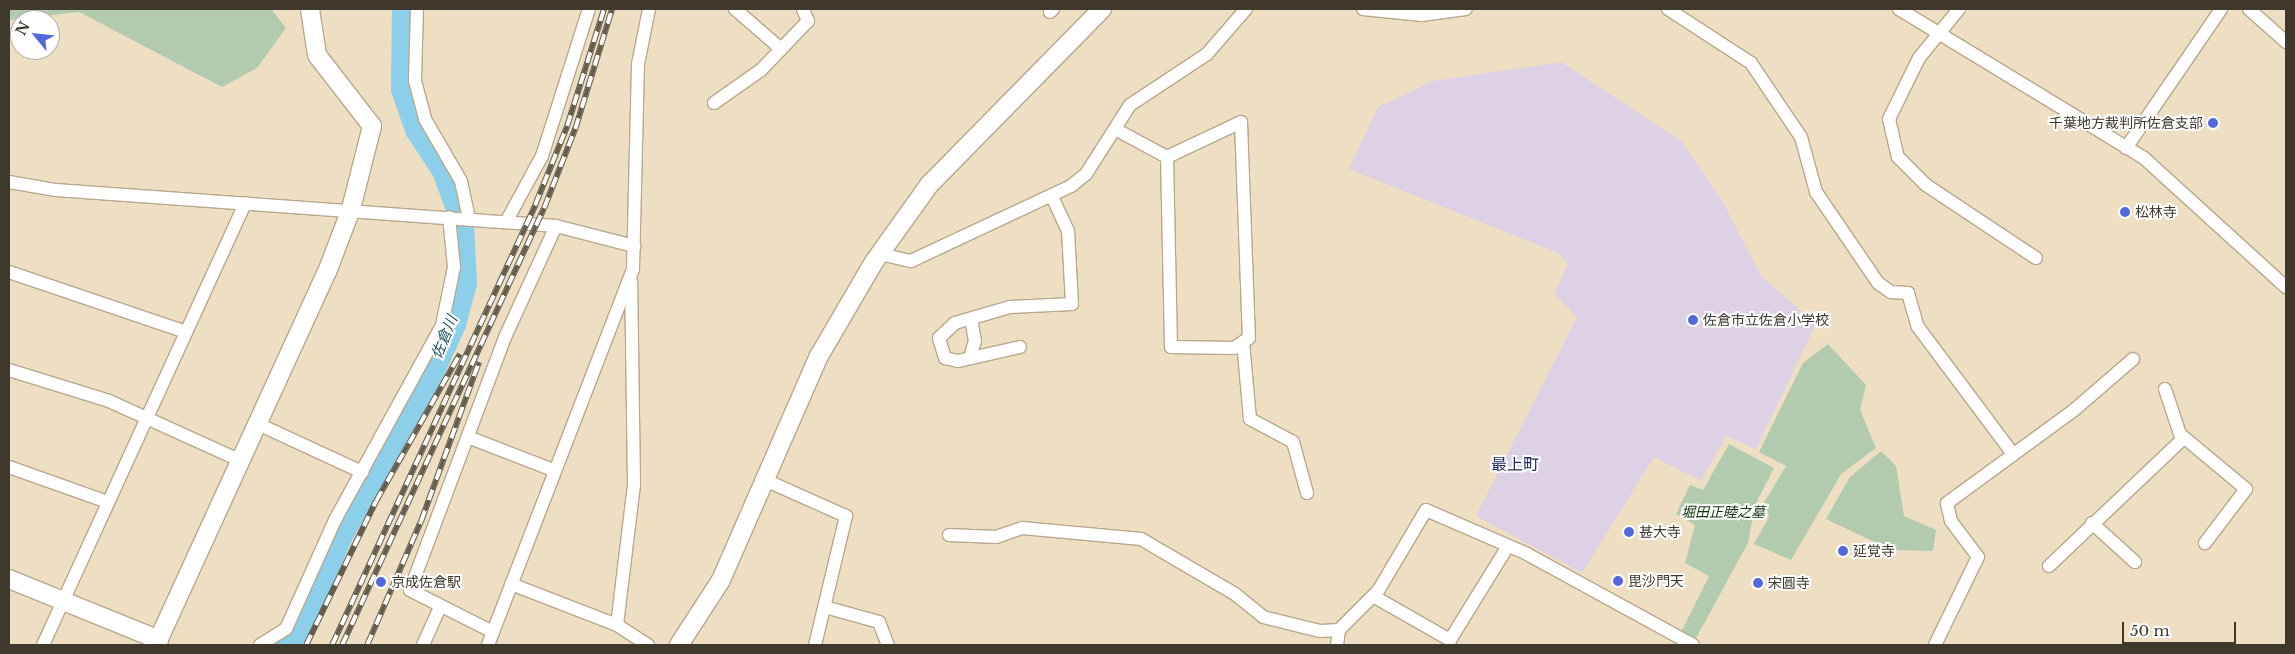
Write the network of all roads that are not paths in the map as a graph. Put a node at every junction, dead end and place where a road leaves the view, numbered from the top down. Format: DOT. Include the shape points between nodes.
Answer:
graph roads {
  1 [pos="310,9"];
  2 [pos="417,9"];
  3 [pos="589,9"];
  4 [pos="649,9"];
  5 [pos="735,9"];
  6 [pos="803,9"];
  7 [pos="1102,9"];
  8 [pos="1246,9"];
  9 [pos="1363,9"];
  10 [pos="1466,9"];
  11 [pos="1668,9"];
  12 [pos="1899,9"];
  13 [pos="1959,9"];
  14 [pos="2220,9"];
  15 [pos="2249,9"];
  16 [pos="1938,33"];
  17 [pos="2286,42"];
  18 [pos="781,49"];
  19 [pos="714,103"];
  20 [pos="1115,129"];
  21 [pos="2126,148"];
  22 [pos="1167,157"];
  23 [pos="9,182"];
  24 [pos="1052,196"];
  25 [pos="245,203"];
  26 [pos="351,209"];
  27 [pos="449,217"];
  28 [pos="469,219"];
  29 [pos="506,222"];
  30 [pos="556,226"];
  31 [pos="634,246"];
  32 [pos="880,254"];
  33 [pos="2036,258"];
  34 [pos="9,272"];
  35 [pos="631,274"];
  36 [pos="2286,287"];
  37 [pos="971,319"];
  38 [pos="186,332"];
  39 [pos="1243,342"];
  40 [pos="1020,347"];
  41 [pos="970,358"];
  42 [pos="2134,359"];
  43 [pos="9,370"];
  44 [pos="2165,389"];
  45 [pos="146,418"];
  46 [pos="258,424"];
  47 [pos="468,437"];
  48 [pos="2184,438"];
  49 [pos="2013,454"];
  50 [pos="241,462"];
  51 [pos="9,467"];
  52 [pos="553,470"];
  53 [pos="362,472"];
  54 [pos="765,480"];
  55 [pos="1307,493"];
  56 [pos="108,502"];
  57 [pos="2092,523"];
  58 [pos="949,535"];
  59 [pos="2205,544"];
  60 [pos="1508,546"];
  61 [pos="2135,562"];
  62 [pos="2049,566"];
  63 [pos="9,579"];
  64 [pos="511,584"];
  65 [pos="1373,596"];
  66 [pos="65,599"];
  67 [pos="440,607"];
  68 [pos="825,607"];
  69 [pos="617,625"];
  70 [pos="1339,630"];
  71 [pos="493,632"];
  72 [pos="158,643"];
  73 [pos="43,645"];
  74 [pos="260,645"];
  75 [pos="423,645"];
  76 [pos="488,645"];
  77 [pos="648,645"];
  78 [pos="679,645"];
  79 [pos="815,645"];
  80 [pos="888,645"];
  81 [pos="1337,645"];
  82 [pos="1693,645"];
  83 [pos="1935,645"];
  1 -- 26 [label="street" via="317,55 372,126"];
  2 -- 28 [label="street" via="415,81 425,119 461,181"];
  3 -- 29 [label="street" via="542,156"];
  4 -- 31 [label="street" via="638,64"];
  5 -- 18 [label="street"];
  6 -- 18 [label="street" via="808,21"];
  7 -- 32 [label="street" via="929,185"];
  8 -- 20 [label="street" via="1206,54 1130,105"];
  9 -- 10 [label="street" via="1422,15"];
  11 -- 49 [label="street" via="1751,63 1800,137 1816,192 1878,283 1891,292 1908,293 1918,326"];
  12 -- 16 [label="street"];
  13 -- 16 [label="street"];
  14 -- 21 [label="street"];
  15 -- 17 [label="street"];
  16 -- 21 [label="street"];
  16 -- 33 [label="street" via="1919,58 1889,118 1898,156 1926,185"];
  18 -- 19 [label="street" via="761,70"];
  20 -- 22 [label="street"];
  20 -- 24 [label="street" via="1086,174"];
  21 -- 36 [label="street" via="2168,178"];
  22 -- 39 [label="street" via="1171,347 1234,348"];
  22 -- 39 [label="street" via="1241,122 1249,338"];
  23 -- 25 [label="street" via="56,190"];
  24 -- 32 [label="street" via="911,261"];
  24 -- 37 [label="street" via="1068,231 1072,304 1010,306"];
  25 -- 26 [label="street"];
  25 -- 38 [label="street"];
  26 -- 27 [label="street"];
  26 -- 46 [label="street"];
  27 -- 28 [label="street"];
  27 -- 53 [label="street" via="454,268 442,325"];
  28 -- 29 [label="street"];
  29 -- 30 [label="street"];
  30 -- 31 [label="street"];
  30 -- 47 [label="street" via="506,335"];
  31 -- 35 [label="street"];
  32 -- 54 [label="street" via="819,356"];
  34 -- 38 [label="street"];
  35 -- 52 [label="street"];
  35 -- 69 [label="street" via="634,485"];
  37 -- 41 [label="street" via="975,342"];
  37 -- 41 [label="street" via="946,328 939,338 945,358"];
  38 -- 45 [label="street"];
  39 -- 55 [label="street" via="1250,419 1293,442"];
  40 -- 41 [label="street"];
  42 -- 49 [label="street" via="2074,410"];
  43 -- 45 [label="street" via="109,401"];
  44 -- 48 [label="street"];
  45 -- 50 [label="street"];
  45 -- 56 [label="street"];
  46 -- 50 [label="street"];
  46 -- 53 [label="street"];
  47 -- 52 [label="street"];
  47 -- 67 [label="street" via="410,590"];
  48 -- 57 [label="street"];
  48 -- 59 [label="street" via="2246,489"];
  49 -- 83 [label="street" via="1947,503 1951,521 1978,557"];
  50 -- 72 [label="street"];
  51 -- 56 [label="street"];
  52 -- 64 [label="street"];
  53 -- 74 [label="street" via="286,629"];
  54 -- 68 [label="street" via="846,516"];
  54 -- 78 [label="street" via="721,580"];
  56 -- 66 [label="street"];
  57 -- 61 [label="street"];
  57 -- 62 [label="street"];
  58 -- 70 [label="street" via="996,537 1022,528 1141,539 1235,594 1263,617 1320,631"];
  60 -- 65 [label="street" via="1426,510"];
  60 -- 65 [label="street" via="1450,640"];
  60 -- 82 [label="street"];
  63 -- 66 [label="street"];
  64 -- 69 [label="street"];
  64 -- 71 [label="street"];
  65 -- 70 [label="street"];
  66 -- 72 [label="street"];
  66 -- 73 [label="street"];
  67 -- 71 [label="street"];
  67 -- 75 [label="street"];
  68 -- 79 [label="street"];
  68 -- 80 [label="street" via="879,622"];
  69 -- 77 [label="street"];
  70 -- 81 [label="street"];
  71 -- 76 [label="street"];
}
